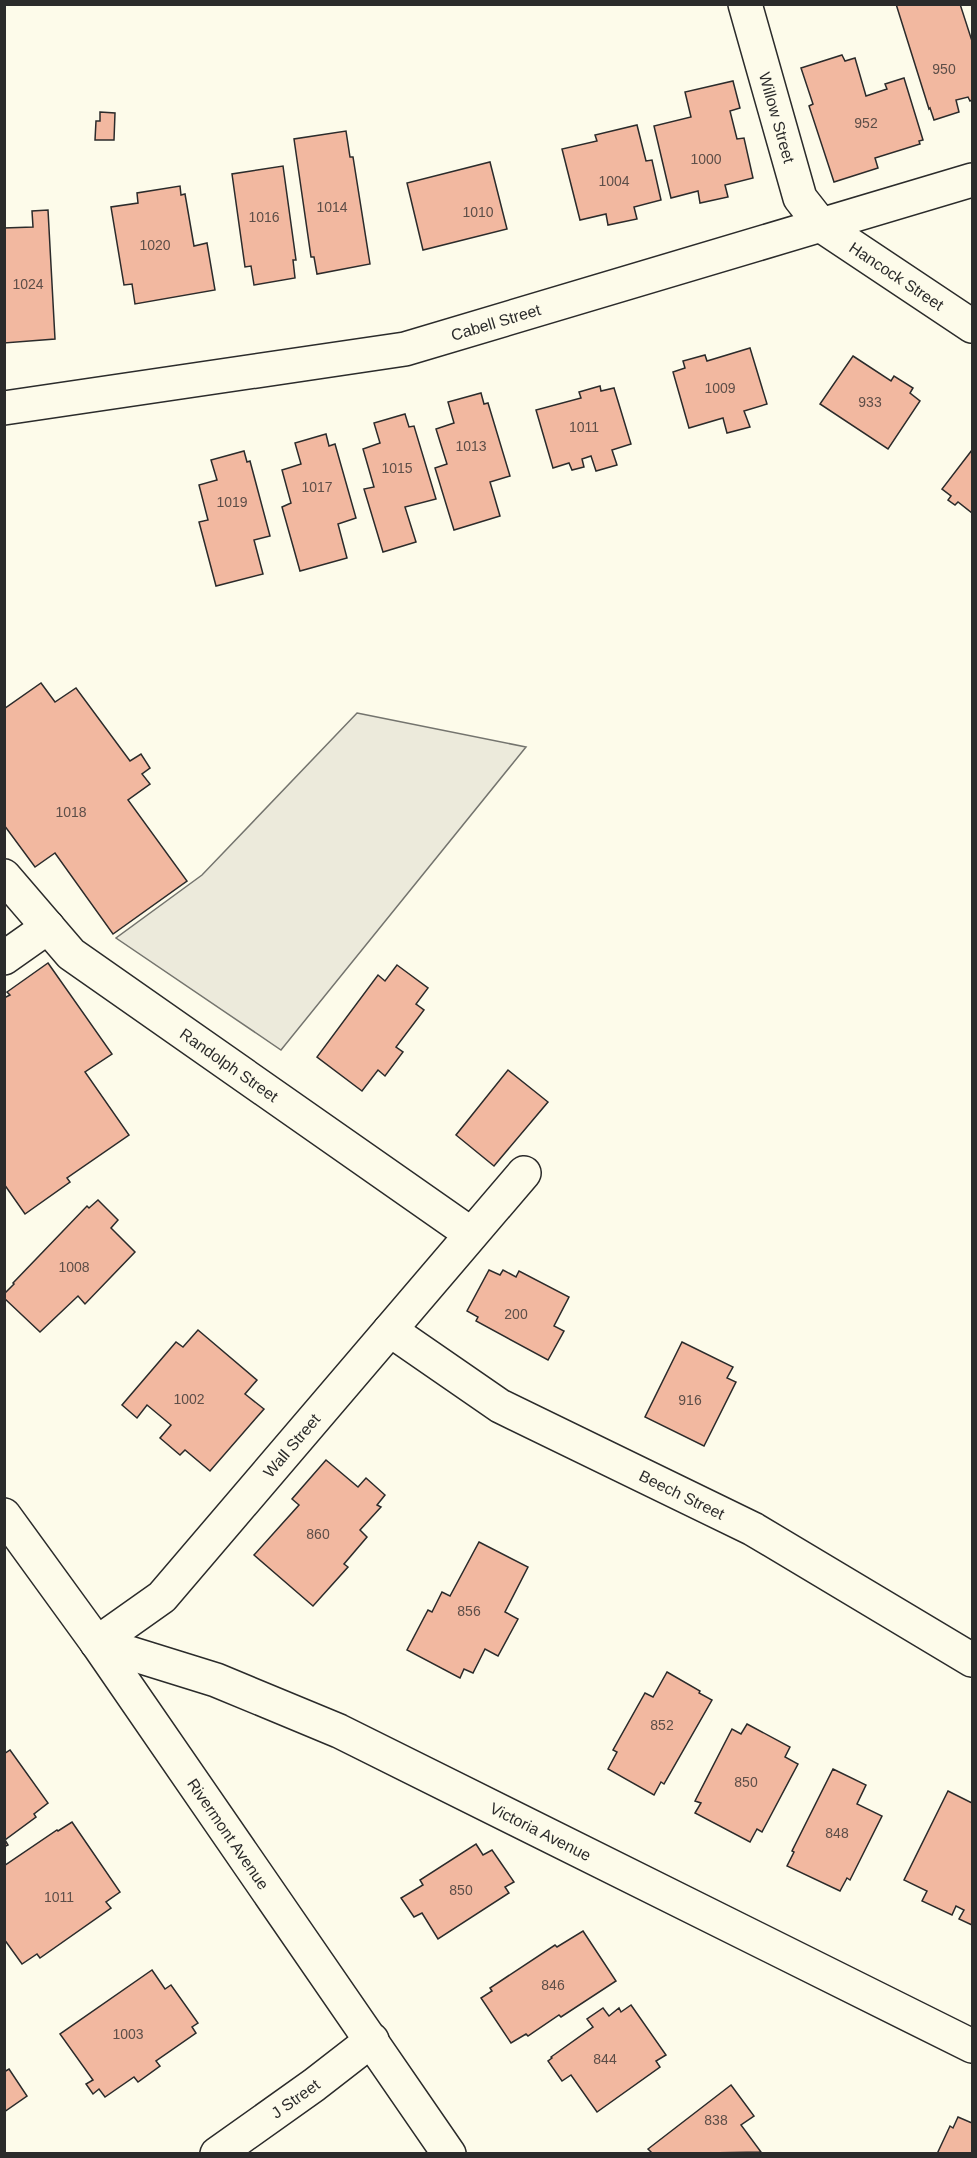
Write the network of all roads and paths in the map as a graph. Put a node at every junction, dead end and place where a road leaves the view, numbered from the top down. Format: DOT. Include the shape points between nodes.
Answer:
graph roads {
  1 [pos="746,4"];
  2 [pos="972,180"];
  3 [pos="822,226"];
  4 [pos="972,326"];
  5 [pos="4,408"];
  6 [pos="4,876"];
  7 [pos="48,927"];
  8 [pos="4,958"];
  9 [pos="524,1173"];
  10 [pos="471,1234"];
  11 [pos="390,1330"];
  12 [pos="4,1515"];
  13 [pos="97,1643"];
  14 [pos="972,1660"];
  15 [pos="372,2040"];
  16 [pos="972,2046"];
  17 [pos="218,2154"];
  18 [pos="449,2154"];
  1 -- 3 [label="street, Willow Street" via="800,198"];
  2 -- 3 [label="street, Cabell Street"];
  3 -- 4 [label="street, Hancock Street"];
  3 -- 5 [label="street, Cabell Street" via="405,349"];
  6 -- 7 [label="street, Randolph Street"];
  7 -- 8 [label="street"];
  7 -- 10 [label="street, Randolph Street" via="72,954"];
  9 -- 10 [label="street, Wall Street"];
  10 -- 11 [label="street, Wall Street"];
  11 -- 13 [label="street, Wall Street" via="162,1597"];
  11 -- 14 [label="street, Beech Street" via="500,1406 753,1529"];
  12 -- 13 [label="street, Rivermont Avenue"];
  13 -- 15 [label="street, Rivermont Avenue"];
  13 -- 16 [label="street, Victoria Avenue" via="216,1680 339,1731"];
  15 -- 17 [label="street, J Street"];
  15 -- 18 [label="street, Rivermont Avenue"];
}
